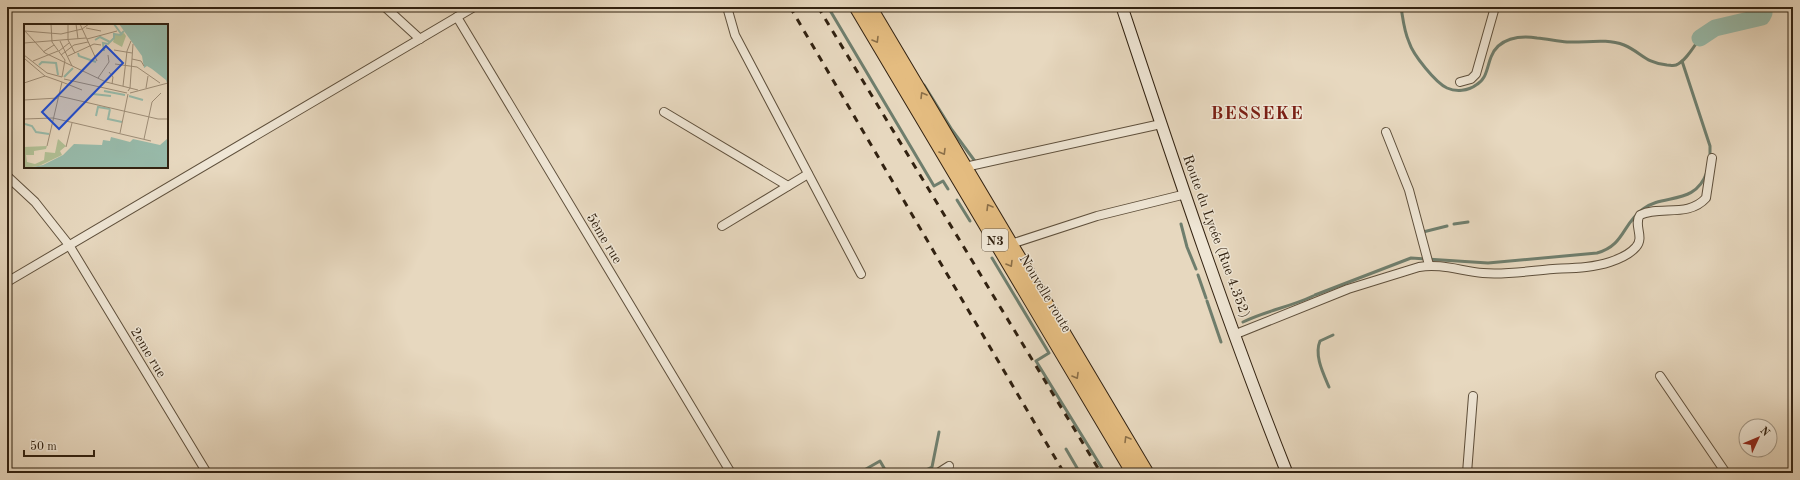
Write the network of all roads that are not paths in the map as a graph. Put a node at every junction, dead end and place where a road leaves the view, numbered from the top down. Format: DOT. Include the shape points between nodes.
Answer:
graph roads {
  1 [pos="386,7"];
  2 [pos="474,7"];
  3 [pos="727,7"];
  4 [pos="856,7"];
  5 [pos="870,7"];
  6 [pos="1122,7"];
  7 [pos="1495,7"];
  8 [pos="457,17"];
  9 [pos="420,39"];
  10 [pos="1460,82"];
  11 [pos="664,112"];
  12 [pos="1161,124"];
  13 [pos="1386,132"];
  14 [pos="1712,158"];
  15 [pos="965,167"];
  16 [pos="808,174"];
  17 [pos="7,176"];
  18 [pos="788,186"];
  19 [pos="1186,194"];
  20 [pos="722,226"];
  21 [pos="1011,244"];
  22 [pos="69,245"];
  23 [pos="1429,266"];
  24 [pos="861,274"];
  25 [pos="1026,281"];
  26 [pos="7,282"];
  27 [pos="1236,334"];
  28 [pos="1660,376"];
  29 [pos="1473,396"];
  30 [pos="949,466"];
  31 [pos="207,473"];
  32 [pos="731,473"];
  33 [pos="938,473"];
  34 [pos="1133,473"];
  35 [pos="1147,473"];
  36 [pos="1287,473"];
  37 [pos="1467,473"];
  38 [pos="1726,473"];
  1 -- 9 [label="street"];
  2 -- 8 [label="street"];
  3 -- 16 [label="street" via="735,34"];
  4 -- 25 [label="highway, Nouvelle route / N3, one-way"];
  15 -- 5 [label="highway, Nouvelle route, one-way"];
  6 -- 12 [label="main road, Route du Lycée (Rue 4.352)"];
  7 -- 10 [label="street" via="1476,74 1471,79"];
  8 -- 9 [label="street"];
  8 -- 32 [label="street, 5ème rue"];
  9 -- 22 [label="street"];
  11 -- 18 [label="street"];
  12 -- 15 [label="street"];
  12 -- 19 [label="main road, Route du Lycée (Rue 4.352)"];
  13 -- 23 [label="street" via="1409,190"];
  14 -- 23 [label="street" via="1706,198 1696,207 1640,215 1637,221 1639,244 1611,262 1495,273"];
  21 -- 15 [label="highway, Nouvelle route, one-way"];
  16 -- 18 [label="street"];
  16 -- 24 [label="street"];
  17 -- 22 [label="street, 2eme rue" via="35,202"];
  18 -- 20 [label="street"];
  19 -- 21 [label="street" via="1097,216"];
  19 -- 27 [label="main road, Route du Lycée (Rue 4.352)"];
  21 -- 25 [label="highway, Nouvelle route"];
  22 -- 26 [label="street"];
  22 -- 31 [label="street, 2eme rue"];
  23 -- 27 [label="street" via="1386,276 1348,289"];
  25 -- 34 [label="highway, Nouvelle route / N3, one-way"];
  35 -- 25 [label="highway, Nouvelle route, one-way"];
  27 -- 36 [label="main road, Route du Lycée (Rue 4.352)"];
  28 -- 38 [label="street"];
  29 -- 37 [label="street"];
  30 -- 33 [label="street"];
}
